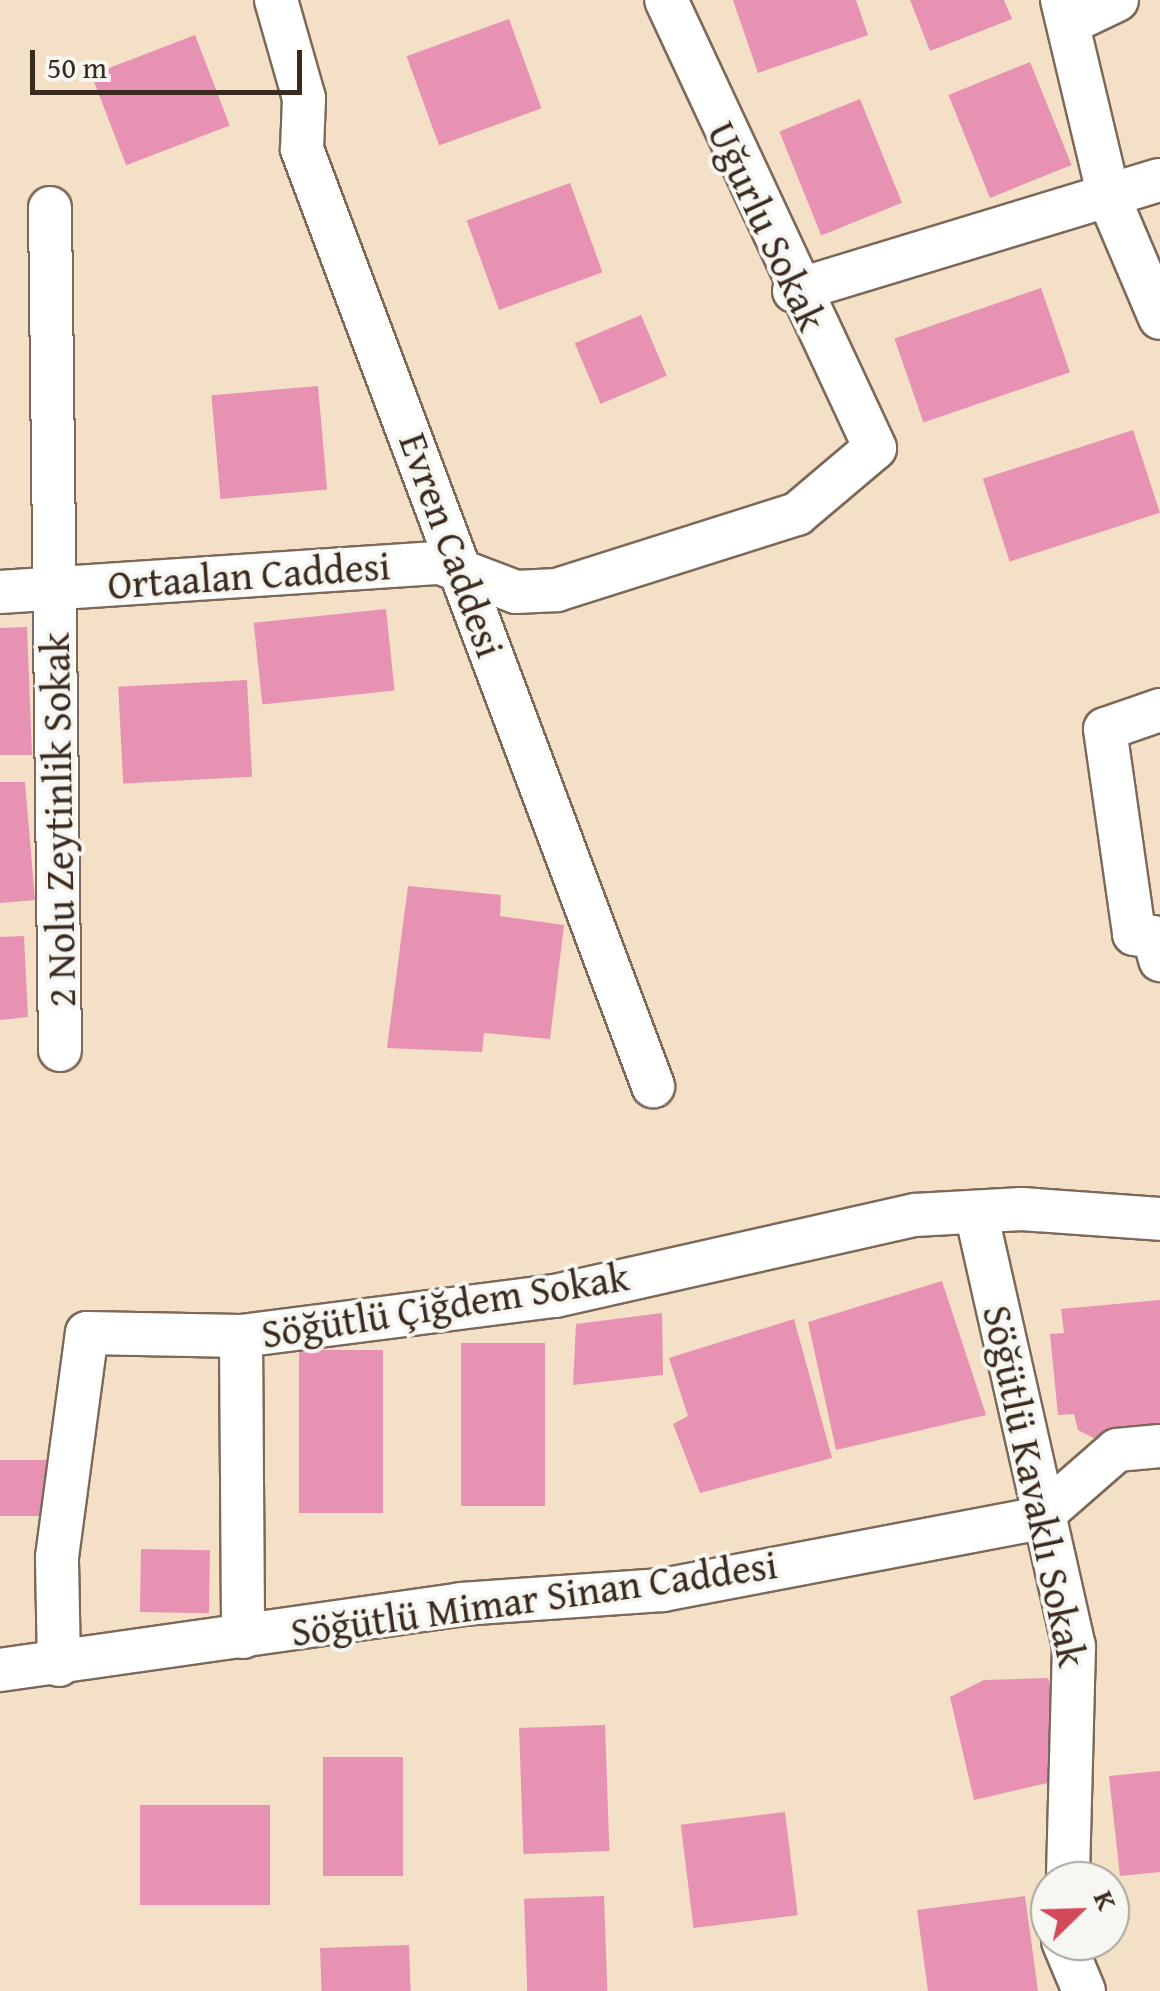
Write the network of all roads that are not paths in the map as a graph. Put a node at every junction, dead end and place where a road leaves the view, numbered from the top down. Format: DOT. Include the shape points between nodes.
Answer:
graph roads {
  1 [pos="276,0"];
  2 [pos="666,0"];
  3 [pos="1117,0"];
  4 [pos="1066,11"];
  5 [pos="1160,180"];
  6 [pos="1109,198"];
  7 [pos="50,208"];
  8 [pos="794,291"];
  9 [pos="1160,318"];
  10 [pos="876,448"];
  11 [pos="466,577"];
  12 [pos="54,588"];
  13 [pos="0,592"];
  14 [pos="1160,710"];
  15 [pos="1160,960"];
  16 [pos="60,1050"];
  17 [pos="653,1086"];
  18 [pos="976,1212"];
  19 [pos="1160,1218"];
  20 [pos="241,1336"];
  21 [pos="1160,1446"];
  22 [pos="1039,1518"];
  23 [pos="242,1637"];
  24 [pos="59,1665"];
  25 [pos="0,1670"];
  26 [pos="1069,1861"];
  27 [pos="1071,1961"];
  28 [pos="1084,1991"];
  1 -- 11 [label="street, Evren Caddesi" via="304,98 302,149"];
  2 -- 8 [label="street, Uğurlu Sokak"];
  3 -- 4 [label="street"];
  4 -- 6 [label="street"];
  5 -- 6 [label="street"];
  6 -- 8 [label="street"];
  6 -- 9 [label="street"];
  7 -- 12 [label="street, 2 Nolu Zeytinlik Sokak"];
  8 -- 10 [label="street, Uğurlu Sokak"];
  10 -- 11 [label="street, Ortaalan Caddesi" via="796,514 749,534 557,590 516,592"];
  11 -- 12 [label="street, Ortaalan Caddesi" via="440,562"];
  11 -- 17 [label="street, Evren Caddesi"];
  12 -- 13 [label="street, Ortaalan Caddesi"];
  12 -- 16 [label="street, 2 Nolu Zeytinlik Sokak"];
  14 -- 15 [label="street" via="1104,728 1134,934 1154,938"];
  18 -- 19 [label="street, Söğütlü Çiğdem Sokak"];
  18 -- 20 [label="street, Söğütlü Çiğdem Sokak" via="851,1226 554,1296"];
  18 -- 22 [label="street, Söğütlü Kavaklı Sokak"];
  20 -- 23 [label="street"];
  20 -- 24 [label="street, Söğütlü Çiğdem Sokak" via="87,1333 57,1558"];
  21 -- 22 [label="street" via="1116,1450"];
  22 -- 23 [label="street, Söğütlü Mimar Sinan Caddesi" via="663,1590 461,1604"];
  22 -- 26 [label="street, Söğütlü Kavaklı Sokak" via="1079,1688"];
  23 -- 24 [label="street, Söğütlü Mimar Sinan Caddesi"];
  24 -- 25 [label="street, Söğütlü Mimar Sinan Caddesi"];
  27 -- 28 [label="street"];
}
